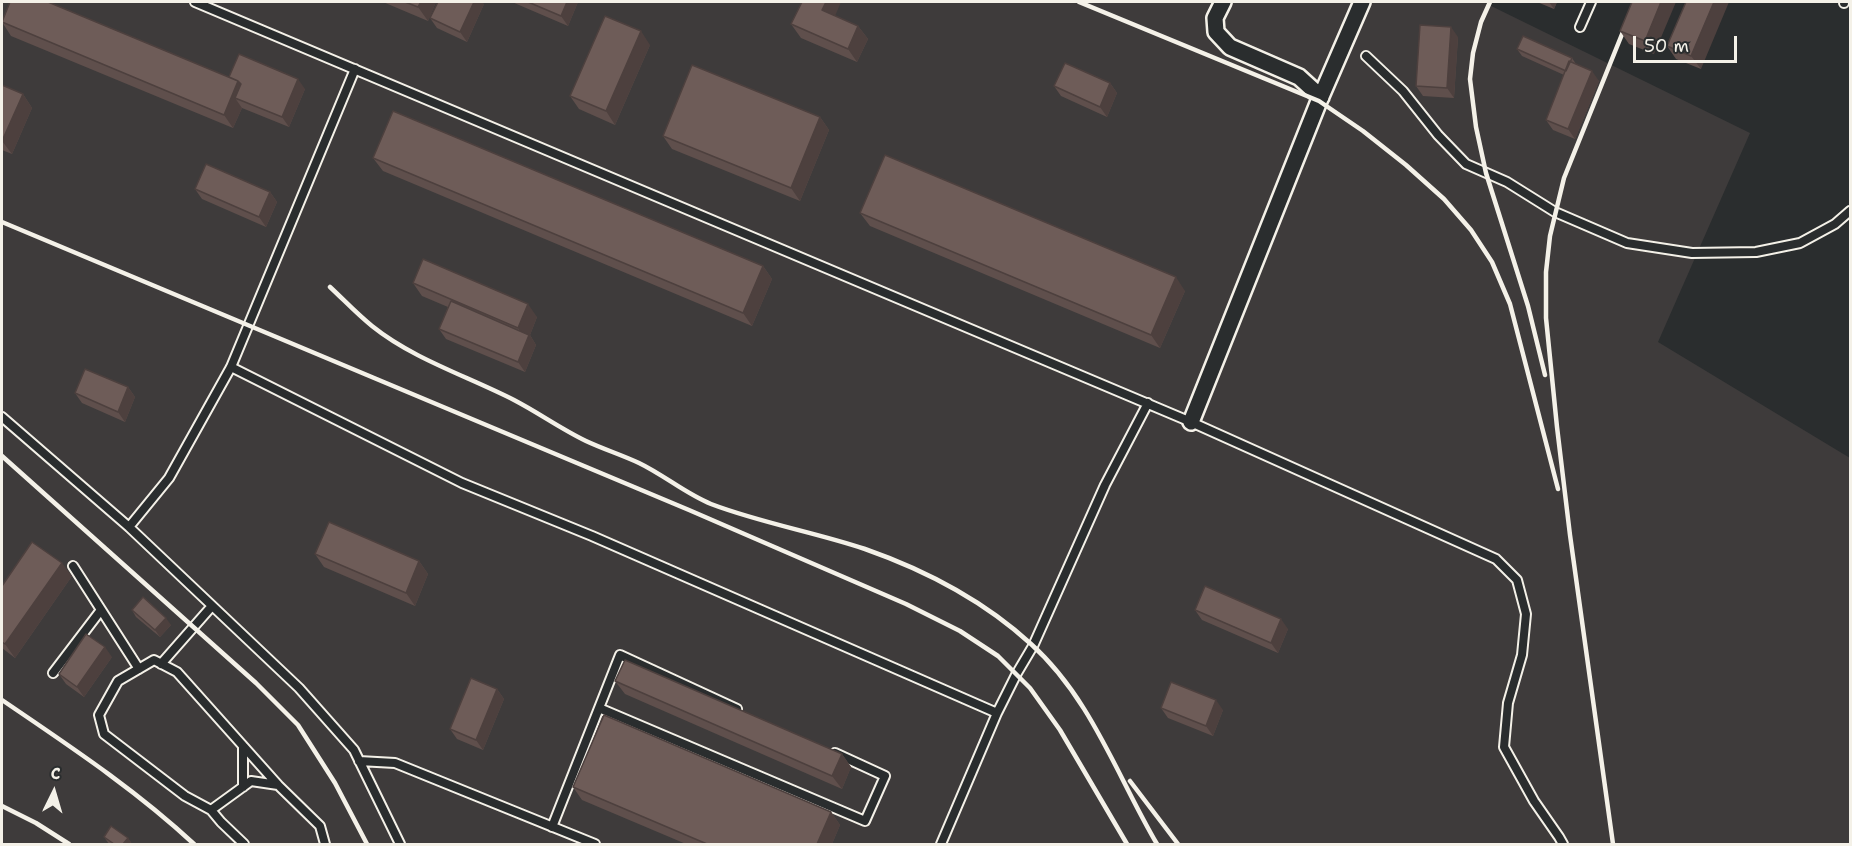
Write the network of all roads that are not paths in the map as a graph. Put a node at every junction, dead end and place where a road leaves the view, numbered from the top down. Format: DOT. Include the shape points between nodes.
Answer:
graph roads {
  1 [pos="195,2"];
  2 [pos="1223,2"];
  3 [pos="1362,2"];
  4 [pos="1591,2"];
  5 [pos="1580,27"];
  6 [pos="1366,56"];
  7 [pos="355,69"];
  8 [pos="1321,97"];
  9 [pos="1851,210"];
  10 [pos="231,367"];
  11 [pos="1148,403"];
  12 [pos="2,417"];
  13 [pos="1191,422"];
  14 [pos="129,527"];
  15 [pos="73,566"];
  16 [pos="212,606"];
  17 [pos="101,610"];
  18 [pos="161,664"];
  19 [pos="139,669"];
  20 [pos="53,673"];
  21 [pos="599,708"];
  22 [pos="747,713"];
  23 [pos="997,713"];
  24 [pos="243,746"];
  25 [pos="822,747"];
  26 [pos="359,761"];
  27 [pos="278,785"];
  28 [pos="243,787"];
  29 [pos="211,810"];
  30 [pos="552,827"];
  31 [pos="244,844"];
  32 [pos="325,844"];
  33 [pos="400,844"];
  34 [pos="595,844"];
  35 [pos="941,844"];
  36 [pos="1563,844"];
  1 -- 7 [label="lane"];
  2 -- 8 [label="street" via="1215,18 1216,32 1230,47 1299,77"];
  3 -- 8 [label="street"];
  4 -- 5 [label="lane"];
  6 -- 9 [label="lane" via="1403,91 1466,164 1507,182 1555,212 1627,243 1692,254 1756,252 1800,243"];
  7 -- 10 [label="lane"];
  7 -- 11 [label="lane"];
  8 -- 13 [label="street"];
  10 -- 14 [label="lane" via="169,478"];
  10 -- 23 [label="lane" via="462,483"];
  11 -- 13 [label="lane"];
  11 -- 23 [label="lane" via="1105,485 1033,646"];
  12 -- 14 [label="lane"];
  13 -- 36 [label="lane" via="1496,559 1517,580 1526,614 1522,655 1508,703 1504,747"];
  14 -- 16 [label="lane"];
  15 -- 17 [label="lane"];
  16 -- 18 [label="lane"];
  16 -- 26 [label="lane" via="299,688 354,750"];
  17 -- 19 [label="lane"];
  17 -- 20 [label="lane"];
  18 -- 19 [label="lane" via="154,660"];
  18 -- 24 [label="lane" via="177,672"];
  19 -- 29 [label="lane" via="118,681 99,715 104,734 185,796"];
  21 -- 22 [label="lane" via="620,656"];
  21 -- 25 [label="lane" via="865,821 885,776"];
  21 -- 30 [label="lane"];
  23 -- 35 [label="lane"];
  24 -- 27 [label="lane"];
  24 -- 28 [label="lane"];
  26 -- 30 [label="lane" via="395,763"];
  26 -- 33 [label="lane"];
  27 -- 28 [label="lane" via="251,782"];
  27 -- 32 [label="lane" via="321,826"];
  28 -- 29 [label="lane"];
  29 -- 31 [label="lane"];
  30 -- 34 [label="lane"];
}
